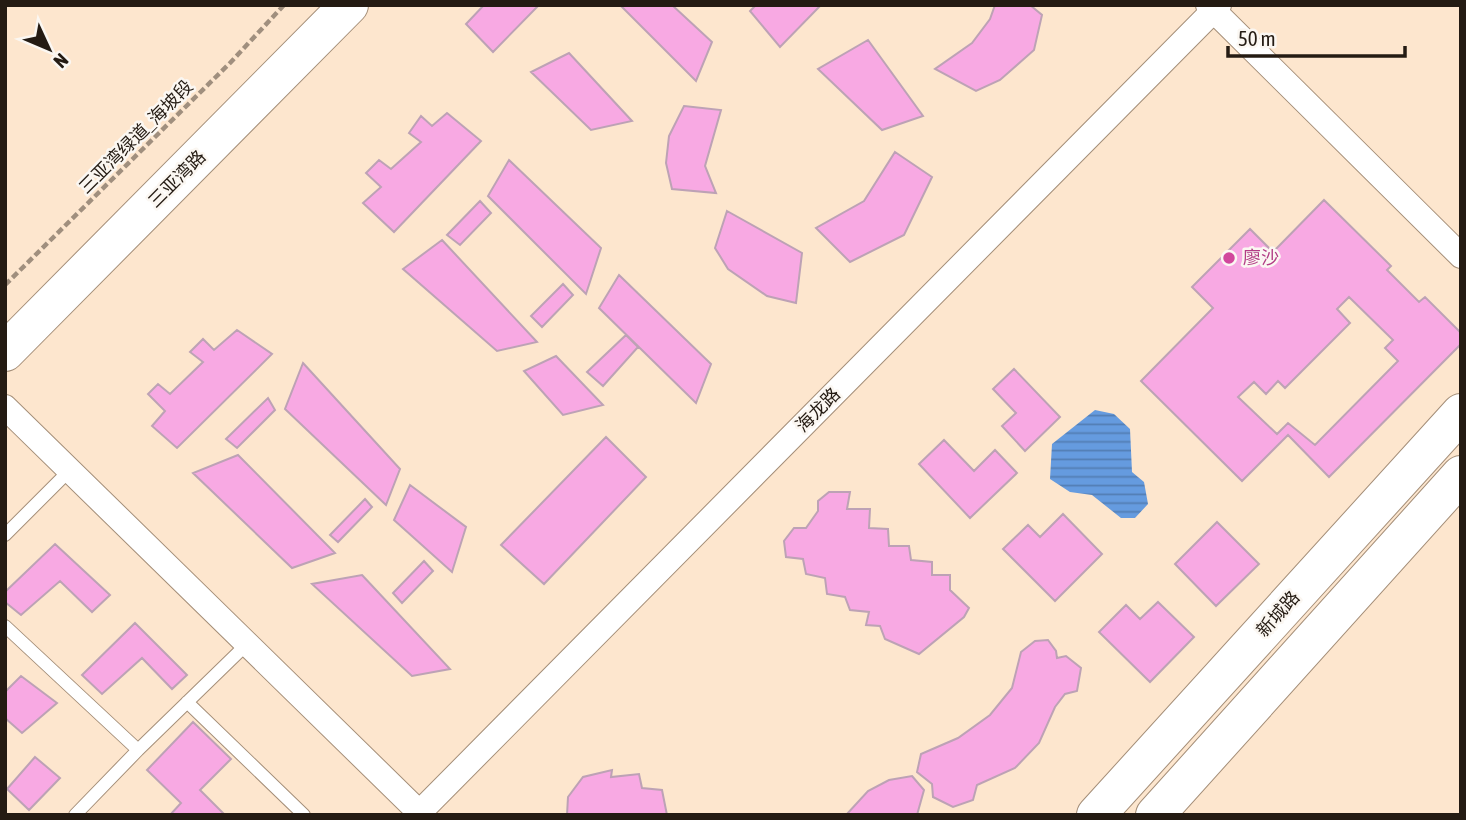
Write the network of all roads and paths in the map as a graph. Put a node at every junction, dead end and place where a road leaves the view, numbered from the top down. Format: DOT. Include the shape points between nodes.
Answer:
graph roads {
  1 [pos="284,5"];
  2 [pos="349,5"];
  3 [pos="1214,7"];
  4 [pos="1461,256"];
  5 [pos="5,285"];
  6 [pos="5,352"];
  7 [pos="5,407"];
  8 [pos="1461,413"];
  9 [pos="70,470"];
  10 [pos="1461,475"];
  11 [pos="5,535"];
  12 [pos="5,626"];
  13 [pos="248,643"];
  14 [pos="187,702"];
  15 [pos="138,750"];
  16 [pos="420,814"];
  17 [pos="75,815"];
  18 [pos="304,815"];
  19 [pos="1096,815"];
  20 [pos="1155,815"];
  1 -- 5 [label="path, 三亚湾绿道_海坡段"];
  2 -- 6 [label="main road, 三亚湾路"];
  3 -- 4 [label="street"];
  3 -- 16 [label="street, 海龙路"];
  7 -- 9 [label="street"];
  8 -- 19 [label="main road, 新城路"];
  9 -- 11 [label="lane"];
  9 -- 13 [label="street"];
  10 -- 20 [label="main road"];
  12 -- 15 [label="lane"];
  13 -- 14 [label="lane"];
  13 -- 16 [label="street"];
  14 -- 15 [label="lane"];
  14 -- 18 [label="lane"];
  15 -- 17 [label="lane"];
}
